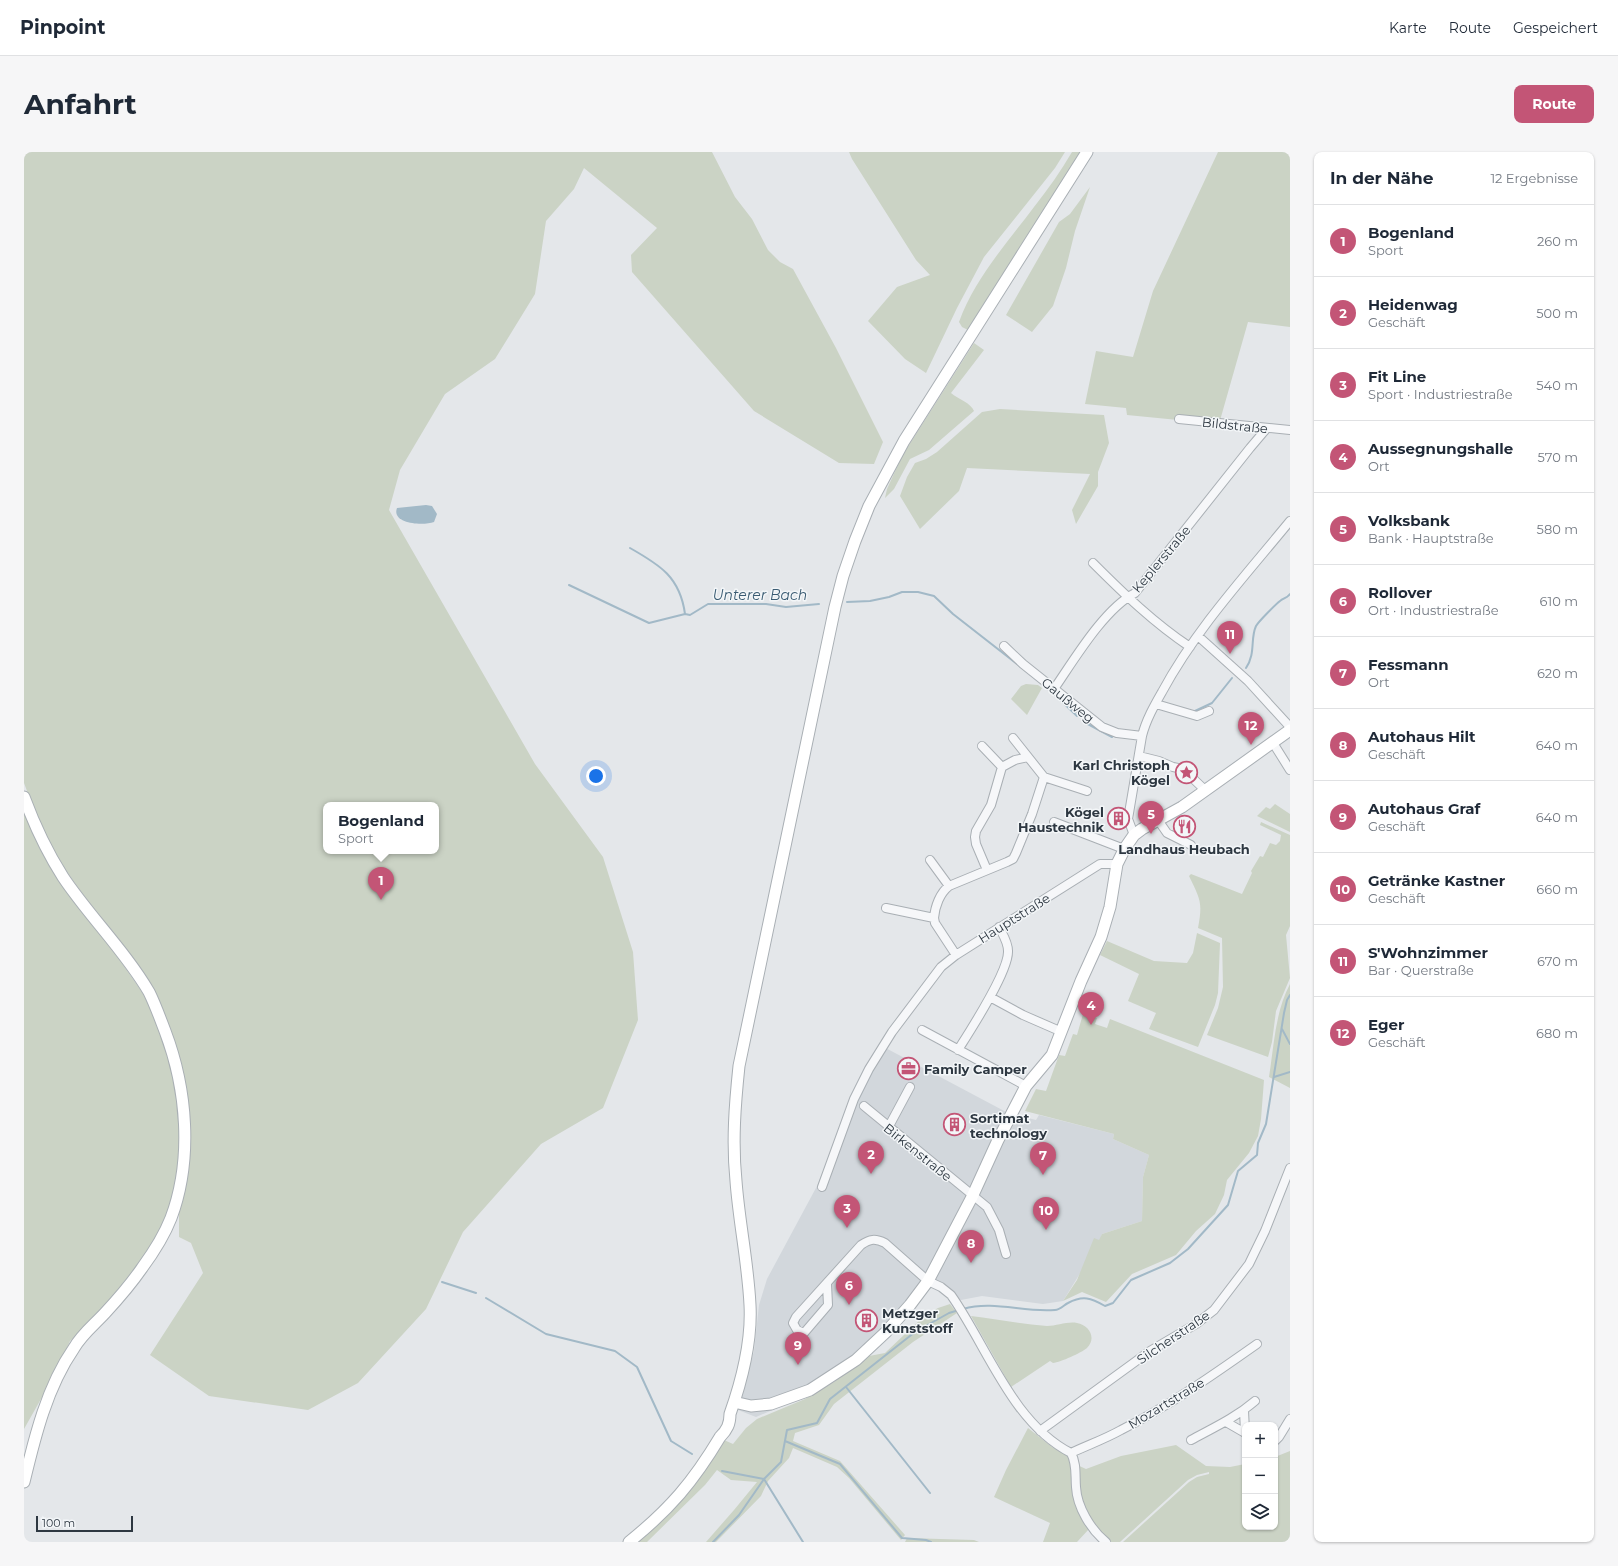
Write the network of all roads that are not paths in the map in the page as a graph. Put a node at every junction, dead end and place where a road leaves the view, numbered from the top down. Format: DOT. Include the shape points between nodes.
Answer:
graph roads {
  1 [pos="1087,152"];
  2 [pos="1179,419"];
  3 [pos="1267,428"];
  4 [pos="1290,430"];
  5 [pos="1290,521"];
  6 [pos="1093,563"];
  7 [pos="1126,597"];
  8 [pos="1198,636"];
  9 [pos="1004,646"];
  10 [pos="1190,647"];
  11 [pos="1054,689"];
  12 [pos="1156,704"];
  13 [pos="1209,711"];
  14 [pos="1290,726"];
  15 [pos="1290,730"];
  16 [pos="1142,736"];
  17 [pos="1013,738"];
  18 [pos="1273,743"];
  19 [pos="982,746"];
  20 [pos="1139,756"];
  21 [pos="1028,757"];
  22 [pos="1002,767"];
  23 [pos="1290,770"];
  24 [pos="1044,777"];
  25 [pos="1087,791"];
  26 [pos="1206,791"];
  27 [pos="24,796"];
  28 [pos="1158,820"];
  29 [pos="1054,822"];
  30 [pos="1134,835"];
  31 [pos="1191,845"];
  32 [pos="1124,849"];
  33 [pos="930,860"];
  34 [pos="1117,864"];
  35 [pos="987,870"];
  36 [pos="949,886"];
  37 [pos="886,908"];
  38 [pos="934,918"];
  39 [pos="999,927"];
  40 [pos="956,954"];
  41 [pos="990,997"];
  42 [pos="922,1030"];
  43 [pos="1062,1032"];
  44 [pos="958,1050"];
  45 [pos="1026,1086"];
  46 [pos="910,1087"];
  47 [pos="864,1106"];
  48 [pos="888,1128"];
  49 [pos="1290,1168"];
  50 [pos="822,1187"];
  51 [pos="972,1196"];
  52 [pos="1006,1254"];
  53 [pos="928,1281"];
  54 [pos="827,1284"];
  55 [pos="1257,1344"];
  56 [pos="735,1398"];
  57 [pos="1254,1401"];
  58 [pos="1244,1411"];
  59 [pos="1290,1419"];
  60 [pos="1226,1422"];
  61 [pos="1245,1422"];
  62 [pos="1242,1430"];
  63 [pos="1040,1431"];
  64 [pos="1278,1438"];
  65 [pos="1191,1440"];
  66 [pos="1071,1453"];
  67 [pos="24,1482"];
  68 [pos="629,1542"];
  69 [pos="1106,1542"];
  1 -- 56 [label="street" via="904,441 869,506 843,576 739,1066 734,1151 750,1306 746,1361"];
  2 -- 3 [label="street, Bildstraße"];
  3 -- 4 [label="street, Bildstraße"];
  3 -- 7 [label="street, Keplerstraße" via="1154,571 1135,593"];
  5 -- 8 [label="street"];
  6 -- 7 [label="street"];
  7 -- 10 [label="street" via="1166,632"];
  7 -- 11 [label="street, Keplerstraße" via="1097,627"];
  8 -- 10 [label="street"];
  8 -- 14 [label="street" via="1248,681"];
  9 -- 11 [label="street, Gaußweg"];
  10 -- 12 [label="street" via="1172,673"];
  11 -- 16 [label="street, Gaußweg" via="1102,727 1117,733"];
  12 -- 13 [label="street" via="1197,716"];
  12 -- 16 [label="street" via="1145,723"];
  15 -- 18 [label="street"];
  16 -- 20 [label="street"];
  17 -- 21 [label="street"];
  18 -- 23 [label="street"];
  18 -- 26 [label="street"];
  19 -- 22 [label="street"];
  20 -- 26 [label="street" via="1182,768"];
  20 -- 30 [label="street" via="1128,819"];
  21 -- 22 [label="street"];
  21 -- 24 [label="street"];
  22 -- 35 [label="street" via="991,805 975,837"];
  24 -- 25 [label="street"];
  24 -- 35 [label="street" via="1032,814 1013,858"];
  26 -- 28 [label="street"];
  27 -- 67 [label="street" via="47,849 63,876 149,992 175,1060 183,1115 184,1154 171,1218 158,1245 105,1313 73,1348 60,1371 40,1421"];
  28 -- 30 [label="street"];
  28 -- 31 [label="street" via="1167,832"];
  29 -- 32 [label="street"];
  30 -- 32 [label="street"];
  32 -- 34 [label="street"];
  33 -- 36 [label="street"];
  34 -- 39 [label="street, Hauptstraße" via="1100,864"];
  34 -- 43 [label="street" via="1110,907 1101,937"];
  35 -- 36 [label="street"];
  36 -- 38 [label="street" via="943,890 934,910"];
  37 -- 38 [label="street"];
  38 -- 40 [label="street"];
  39 -- 40 [label="street, Hauptstraße"];
  39 -- 41 [label="street" via="1008,952"];
  40 -- 50 [label="street, Hauptstraße" via="941,967 892,1032 869,1069 854,1099"];
  41 -- 43 [label="street"];
  41 -- 44 [label="street"];
  42 -- 44 [label="street"];
  43 -- 45 [label="street" via="1052,1055"];
  44 -- 45 [label="street"];
  45 -- 51 [label="street"];
  46 -- 48 [label="street"];
  47 -- 48 [label="street, Birkenstraße"];
  48 -- 51 [label="street, Birkenstraße"];
  49 -- 63 [label="street, Silcherstraße" via="1266,1231 1249,1264 1214,1310 1196,1324 1150,1351"];
  51 -- 52 [label="street, Birkenstraße" via="987,1207 999,1230"];
  51 -- 53 [label="street"];
  53 -- 54 [label="street" via="885,1243 873,1239 861,1245"];
  53 -- 56 [label="street" via="886,1332 856,1360 810,1390 771,1404"];
  53 -- 63 [label="street" via="951,1294 994,1368 1026,1416"];
  54 -- 54 [label="street" via="828,1305 804,1333 797,1330 793,1323 796,1317"];
  55 -- 66 [label="street, Mozartstraße" via="1177,1399 1120,1431"];
  56 -- 68 [label="street" via="730,1414 722,1425 720,1437 700,1469 676,1500"];
  57 -- 58 [label="street"];
  58 -- 60 [label="street"];
  58 -- 61 [label="street"];
  59 -- 64 [label="street"];
  60 -- 62 [label="street"];
  60 -- 65 [label="street"];
  63 -- 66 [label="street"];
  66 -- 69 [label="street" via="1075,1464 1076,1489 1082,1507 1094,1531"];
}
